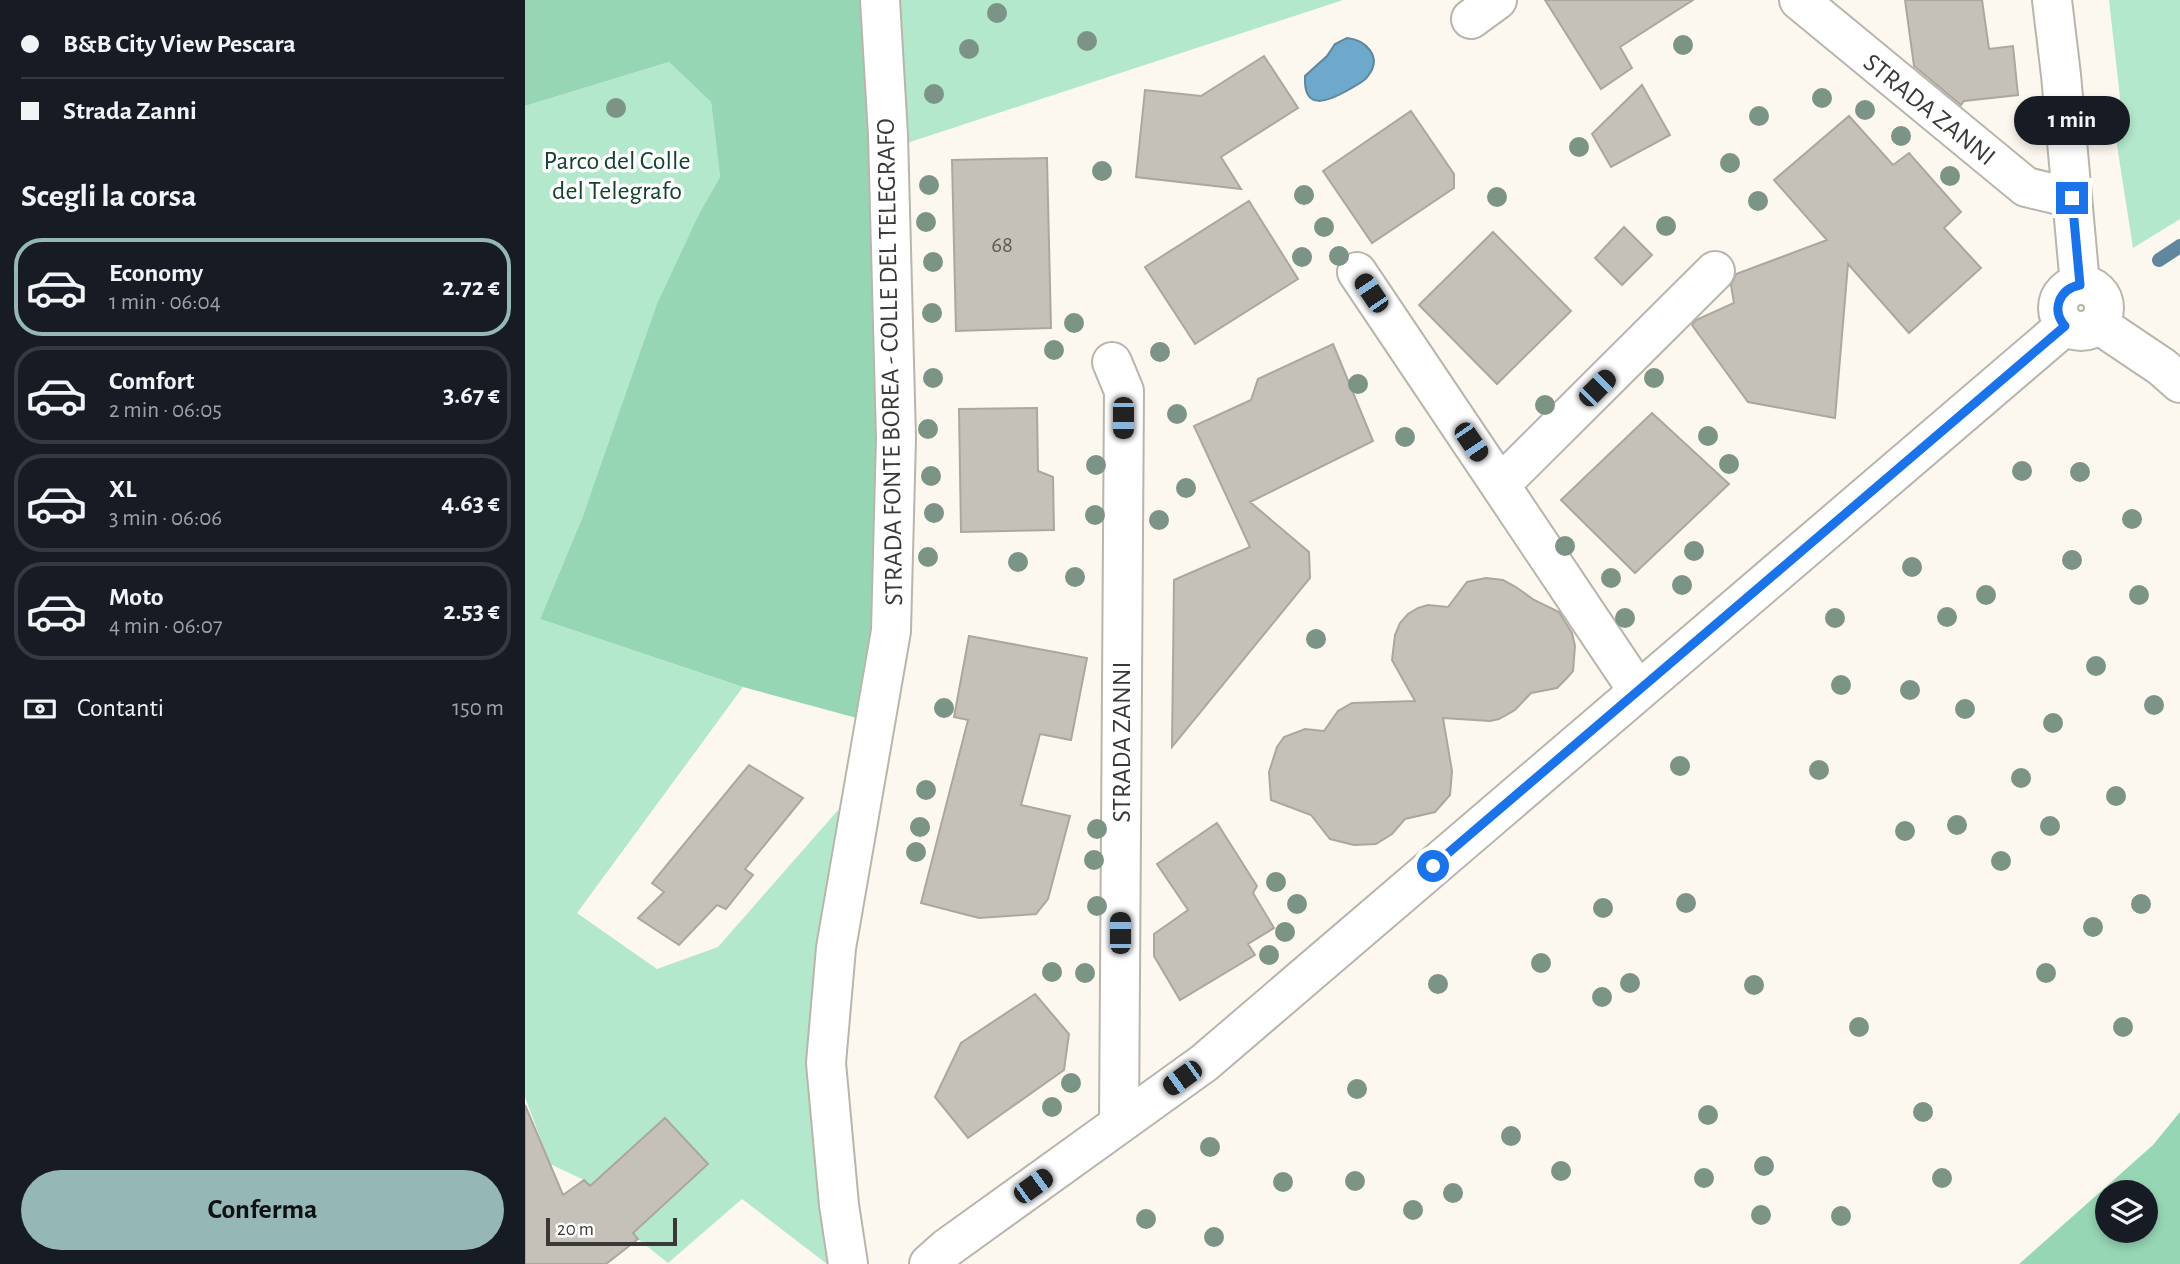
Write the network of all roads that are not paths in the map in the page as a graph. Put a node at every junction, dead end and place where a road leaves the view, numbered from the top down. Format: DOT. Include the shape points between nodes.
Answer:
graph roads {
  1 [pos="880,0"];
  2 [pos="1799,0"];
  3 [pos="2052,0"];
  4 [pos="2072,198"];
  5 [pos="1714,271"];
  6 [pos="1357,272"];
  7 [pos="2082,325"];
  8 [pos="1112,362"];
  9 [pos="2180,383"];
  10 [pos="1500,485"];
  11 [pos="1639,691"];
  12 [pos="1119,1124"];
  13 [pos="848,1264"];
  14 [pos="929,1264"];
  1 -- 13 [label="street, STRADA FONTE BOREA - COLLE DEL TELEGRAFO" via="895,438 891,631 836,948 825,1063"];
  2 -- 4 [label="street, STRADA ZANNI" via="2026,187"];
  3 -- 4 [label="street"];
  4 -- 7 [label="street" via="2080,285 2094,289 2104,310"];
  5 -- 10 [label="street"];
  6 -- 10 [label="street"];
  7 -- 9 [label="street" via="2162,367"];
  7 -- 11 [label="street"];
  8 -- 12 [label="street, STRADA ZANNI" via="1124,391"];
  10 -- 11 [label="street"];
  11 -- 12 [label="street" via="1204,1063"];
  12 -- 14 [label="street"];
}
